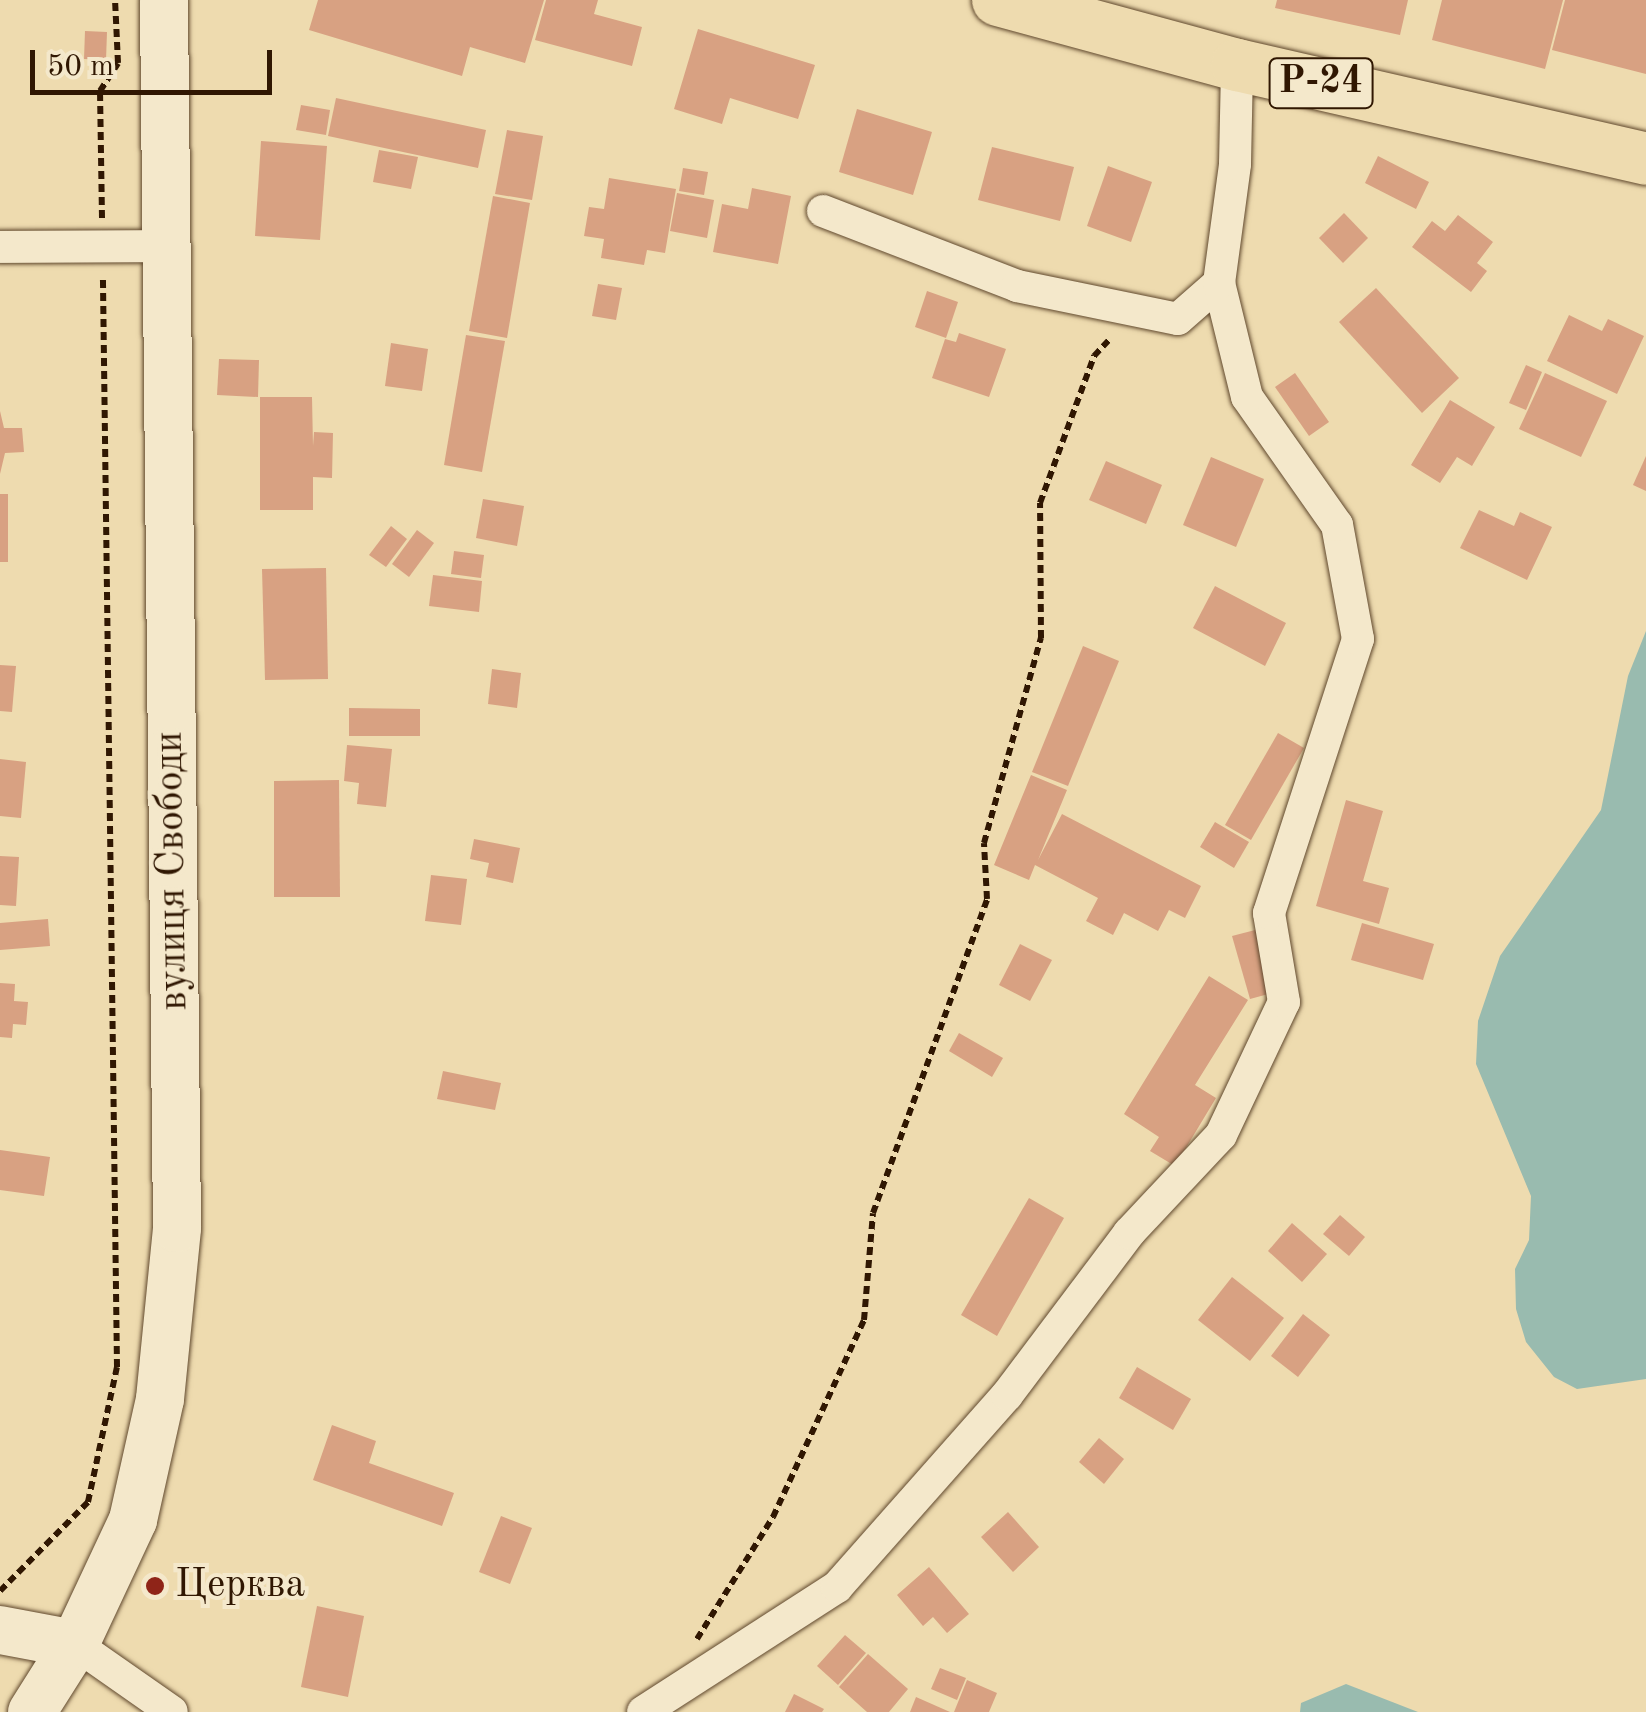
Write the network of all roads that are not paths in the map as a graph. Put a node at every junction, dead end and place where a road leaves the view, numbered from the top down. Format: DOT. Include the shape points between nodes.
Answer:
graph roads {
  1 [pos="164,0"];
  2 [pos="998,0"];
  3 [pos="1237,65"];
  4 [pos="1646,159"];
  5 [pos="823,211"];
  6 [pos="167,246"];
  7 [pos="0,248"];
  8 [pos="1219,283"];
  9 [pos="0,1630"];
  10 [pos="74,1644"];
  11 [pos="650,1708"];
  12 [pos="32,1712"];
  13 [pos="172,1712"];
  1 -- 6 [label="street, вулиця Свободи"];
  2 -- 3 [label="main road, Р-24"];
  3 -- 4 [label="main road, Р-24"];
  3 -- 8 [label="street" via="1235,164"];
  5 -- 8 [label="street" via="1016,286 1178,319"];
  6 -- 7 [label="street"];
  6 -- 10 [label="street, вулиця Свободи" via="177,1228 160,1399 133,1520"];
  8 -- 11 [label="street" via="1247,397 1337,526 1358,639 1269,913 1284,1002 1222,1135 1128,1233 1007,1395 837,1587"];
  9 -- 10 [label="street"];
  10 -- 12 [label="street, вулиця Свободи"];
  10 -- 13 [label="street"];
}
